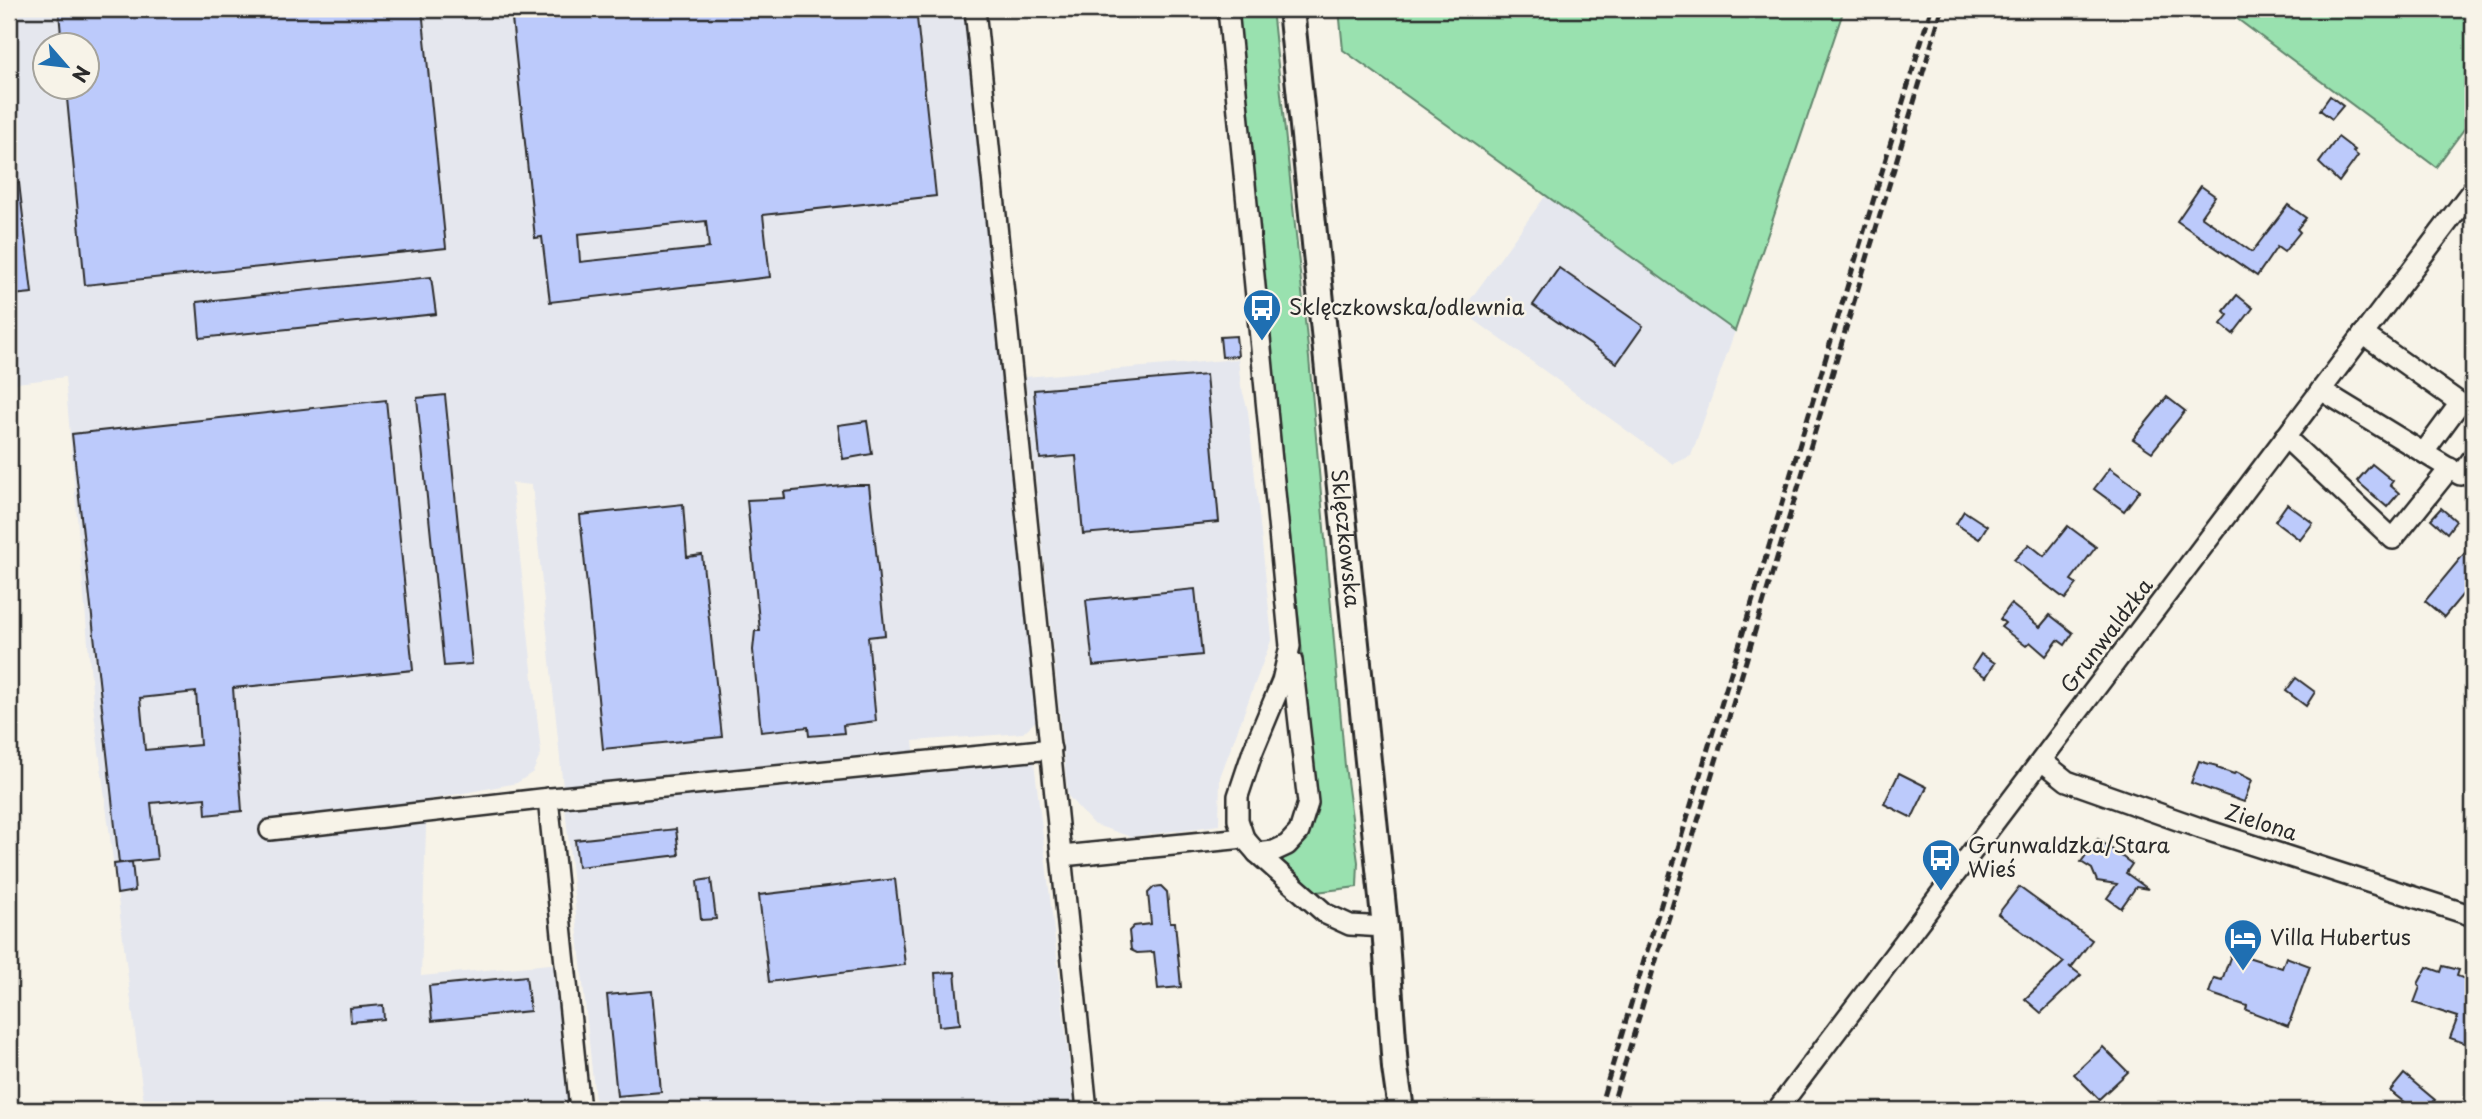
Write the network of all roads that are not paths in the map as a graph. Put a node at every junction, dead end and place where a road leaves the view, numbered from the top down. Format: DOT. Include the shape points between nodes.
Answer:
graph roads {
  1 [pos="975,9"];
  2 [pos="1228,9"];
  3 [pos="1291,9"];
  4 [pos="2473,189"];
  5 [pos="2363,334"];
  6 [pos="2321,390"];
  7 [pos="2285,437"];
  8 [pos="2424,452"];
  9 [pos="2473,458"];
  10 [pos="2450,468"];
  11 [pos="1290,646"];
  12 [pos="1051,749"];
  13 [pos="2042,761"];
  14 [pos="548,798"];
  15 [pos="270,830"];
  16 [pos="1244,838"];
  17 [pos="1257,853"];
  18 [pos="1062,856"];
  19 [pos="2473,916"];
  20 [pos="1385,927"];
  21 [pos="1395,1068"];
  22 [pos="580,1110"];
  23 [pos="1087,1110"];
  24 [pos="1391,1110"];
  25 [pos="1401,1110"];
  26 [pos="1777,1110"];
  1 -- 12 [label="street"];
  2 -- 11 [label="street"];
  3 -- 20 [label="main road, Sklęczkowska"];
  4 -- 5 [label="street, Grunwaldzka"];
  5 -- 6 [label="street, Grunwaldzka"];
  5 -- 8 [label="street" via="2460,403"];
  6 -- 7 [label="street, Grunwaldzka"];
  6 -- 8 [label="street"];
  7 -- 10 [label="street" via="2393,539"];
  7 -- 13 [label="street, Grunwaldzka"];
  8 -- 10 [label="street"];
  9 -- 10 [label="street" via="2460,475"];
  11 -- 16 [label="street" via="1282,681 1238,796"];
  11 -- 17 [label="street" via="1308,803 1299,832 1287,845"];
  12 -- 14 [label="street"];
  12 -- 18 [label="street"];
  13 -- 19 [label="street, Zielona" via="2067,781"];
  13 -- 26 [label="street, Grunwaldzka"];
  14 -- 15 [label="street"];
  14 -- 22 [label="street"];
  16 -- 17 [label="street"];
  16 -- 18 [label="street"];
  17 -- 20 [label="street" via="1326,914 1350,925"];
  18 -- 23 [label="street"];
  20 -- 21 [label="main road, Sklęczkowska"];
  21 -- 24 [label="main road, Sklęczkowska"];
  21 -- 25 [label="main road, Sklęczkowska"];
}
